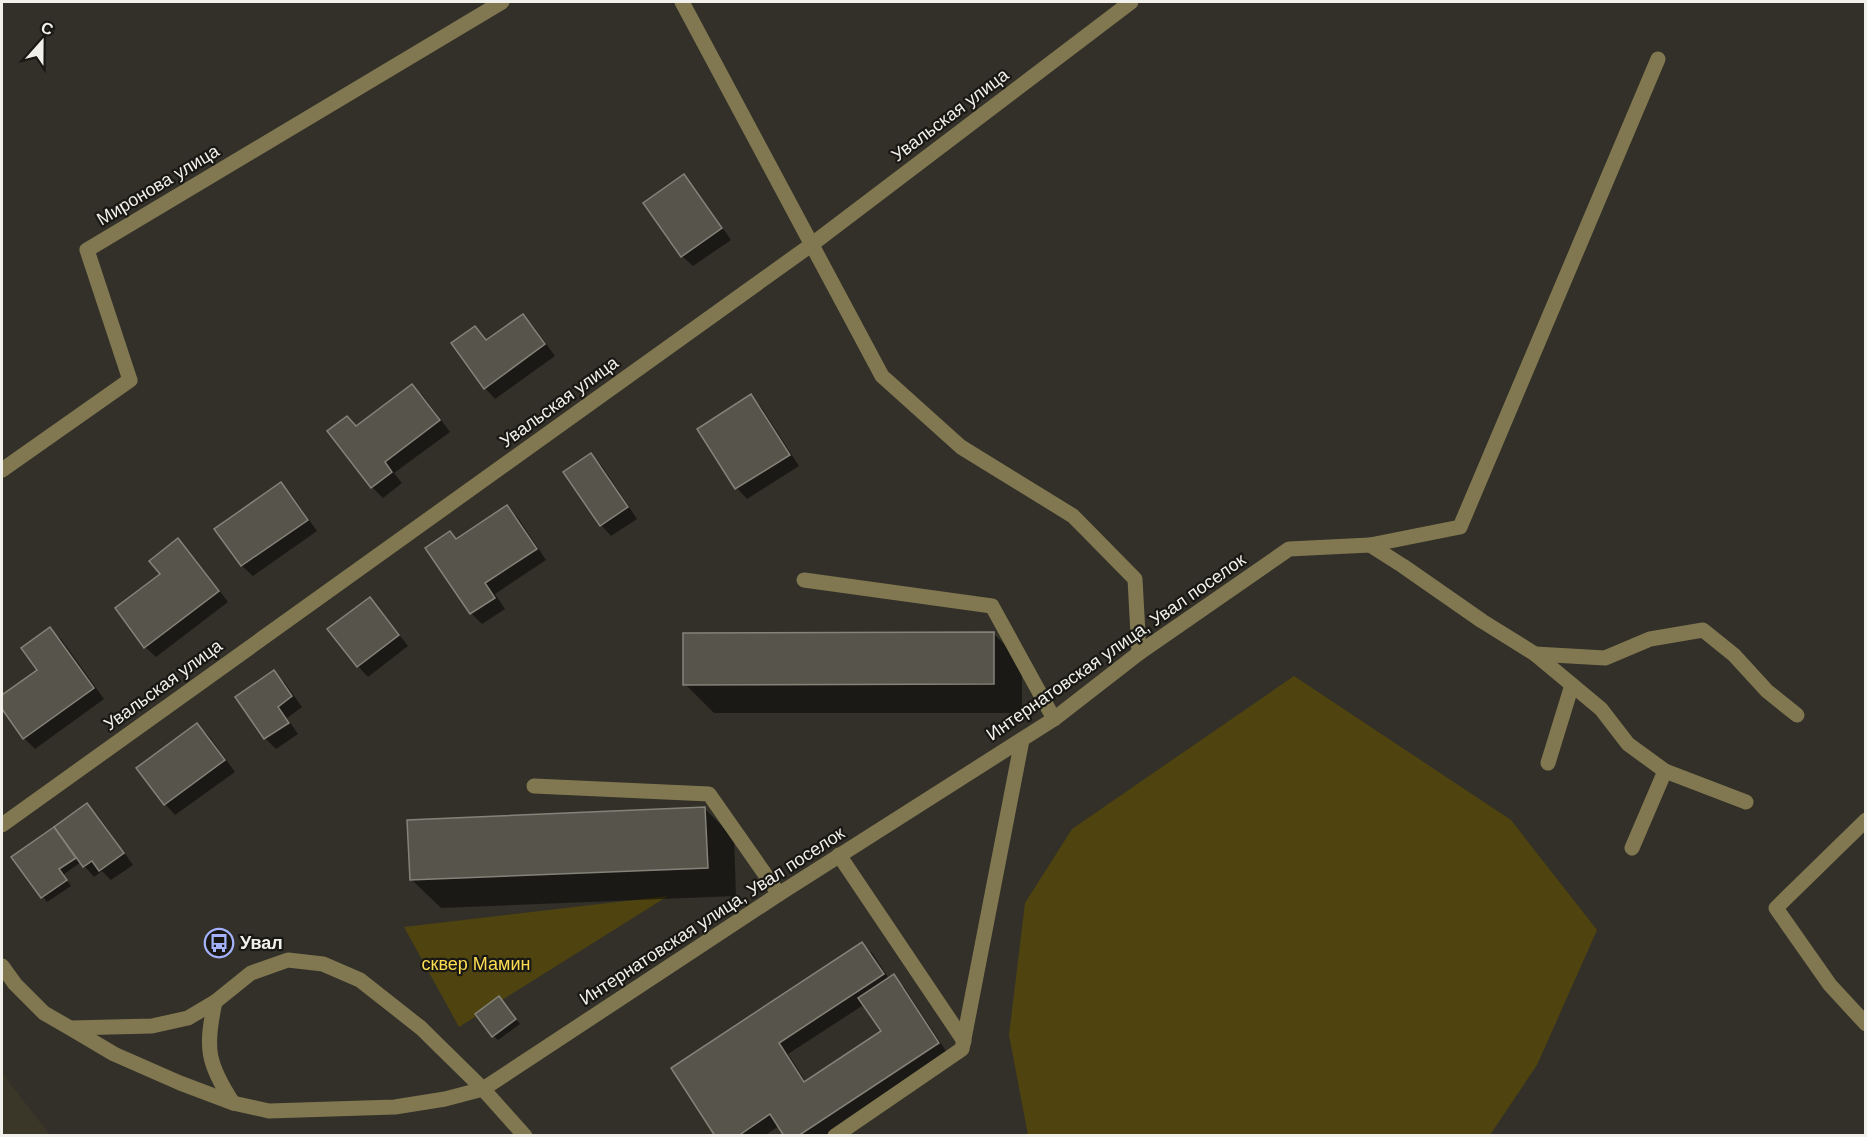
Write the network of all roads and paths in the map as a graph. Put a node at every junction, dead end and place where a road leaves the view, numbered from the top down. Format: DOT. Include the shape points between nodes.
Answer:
graph roads {
  1 [pos="502,2"];
  2 [pos="682,2"];
  3 [pos="1131,2"];
  4 [pos="1658,59"];
  5 [pos="811,245"];
  6 [pos="2,470"];
  7 [pos="1370,545"];
  8 [pos="804,580"];
  9 [pos="1139,653"];
  10 [pos="1535,654"];
  11 [pos="1572,685"];
  12 [pos="1797,715"];
  13 [pos="1054,719"];
  14 [pos="1022,740"];
  15 [pos="1548,763"];
  16 [pos="1665,771"];
  17 [pos="534,786"];
  18 [pos="1746,802"];
  19 [pos="1866,820"];
  20 [pos="2,825"];
  21 [pos="1632,848"];
  22 [pos="839,855"];
  23 [pos="779,894"];
  24 [pos="2,966"];
  25 [pos="215,1002"];
  26 [pos="1866,1024"];
  27 [pos="70,1028"];
  28 [pos="964,1041"];
  29 [pos="483,1089"];
  30 [pos="233,1103"];
  31 [pos="525,1136"];
  32 [pos="835,1136"];
  1 -- 6 [label="street, Миронова улица" via="87,250 130,380"];
  2 -- 5 [label="street"];
  3 -- 5 [label="street, Увальская улица"];
  4 -- 7 [label="street, Интернатовская улица, Увал поселок" via="1460,527"];
  5 -- 9 [label="street" via="882,376 961,447 1073,516 1135,579"];
  5 -- 20 [label="street, Увальская улица"];
  7 -- 9 [label="street, Интернатовская улица, Увал поселок" via="1289,549"];
  7 -- 10 [label="street"];
  8 -- 13 [label="street" via="992,606"];
  9 -- 13 [label="street, Интернатовская улица, Увал поселок"];
  10 -- 11 [label="street"];
  10 -- 12 [label="street" via="1605,658 1650,639 1703,630"];
  11 -- 15 [label="street"];
  11 -- 16 [label="street" via="1601,709 1628,744"];
  13 -- 14 [label="street, Интернатовская улица, Увал поселок"];
  14 -- 22 [label="street, Интернатовская улица, Увал поселок"];
  14 -- 28 [label="street"];
  16 -- 18 [label="street"];
  16 -- 21 [label="street"];
  17 -- 23 [label="street" via="709,794"];
  19 -- 26 [label="street" via="1776,908 1830,985"];
  22 -- 23 [label="street, Интернатовская улица, Увал поселок"];
  22 -- 28 [label="street"];
  23 -- 29 [label="street, Интернатовская улица, Увал поселок"];
  24 -- 27 [label="street, Интернатовская улица, Увал поселок" via="44,1013"];
  25 -- 27 [label="street" via="188,1018 152,1026"];
  25 -- 29 [label="street" via="251,972 288,960 323,964 360,980 421,1028"];
  25 -- 30 [label="street" via="209,1032 210,1059"];
  27 -- 30 [label="street, Интернатовская улица, Увал поселок" via="114,1054"];
  28 -- 32 [label="street" via="962,1049"];
  29 -- 30 [label="street, Интернатовская улица, Увал поселок" via="445,1100 395,1107 269,1111"];
  29 -- 31 [label="street"];
}
